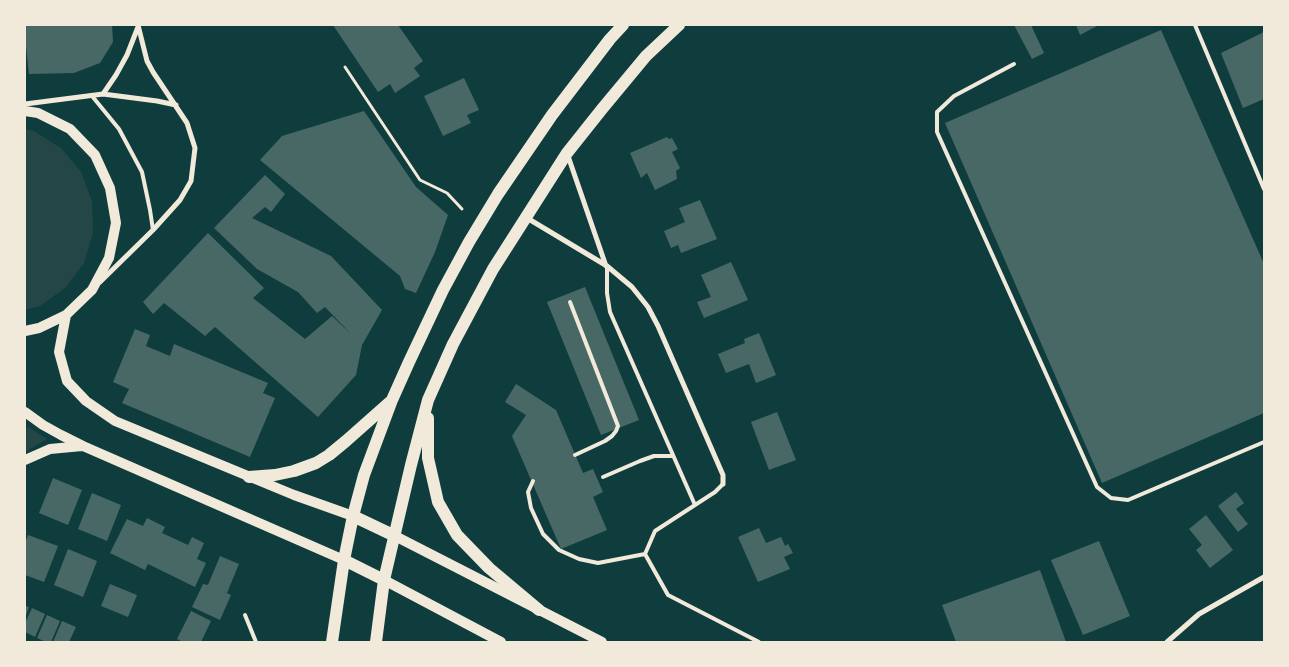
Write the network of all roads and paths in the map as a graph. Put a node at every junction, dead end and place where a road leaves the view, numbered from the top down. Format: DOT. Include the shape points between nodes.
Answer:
graph roads {
  1 [pos="623,25"];
  2 [pos="678,25"];
  3 [pos="1194,25"];
  4 [pos="138,26"];
  5 [pos="1014,64"];
  6 [pos="344,67"];
  7 [pos="102,94"];
  8 [pos="92,96"];
  9 [pos="25,104"];
  10 [pos="176,105"];
  11 [pos="25,111"];
  12 [pos="567,153"];
  13 [pos="1264,189"];
  14 [pos="462,209"];
  15 [pos="525,217"];
  16 [pos="153,230"];
  17 [pos="607,266"];
  18 [pos="92,290"];
  19 [pos="570,302"];
  20 [pos="66,315"];
  21 [pos="25,330"];
  22 [pos="392,400"];
  23 [pos="428,400"];
  24 [pos="25,412"];
  25 [pos="1264,442"];
  26 [pos="83,446"];
  27 [pos="575,455"];
  28 [pos="673,456"];
  29 [pos="25,460"];
  30 [pos="249,477"];
  31 [pos="603,477"];
  32 [pos="533,481"];
  33 [pos="723,484"];
  34 [pos="695,505"];
  35 [pos="353,516"];
  36 [pos="395,536"];
  37 [pos="646,554"];
  38 [pos="344,560"];
  39 [pos="1264,577"];
  40 [pos="384,580"];
  41 [pos="539,610"];
  42 [pos="245,615"];
  43 [pos="256,642"];
  44 [pos="332,642"];
  45 [pos="376,642"];
  46 [pos="501,642"];
  47 [pos="602,642"];
  48 [pos="758,642"];
  49 [pos="1167,642"];
  1 -- 22 [label="main road" via="552,115 498,194 443,290"];
  2 -- 12 [label="main road" via="646,56"];
  3 -- 13 [label="lane"];
  4 -- 7 [label="street" via="127,55"];
  4 -- 10 [label="street" via="152,72"];
  5 -- 25 [label="lane" via="954,96 937,112 937,132 1097,488 1111,498 1128,500"];
  6 -- 14 [label="path" via="420,180 447,193"];
  7 -- 8 [label="street"];
  7 -- 10 [label="street"];
  8 -- 9 [label="street"];
  8 -- 16 [label="lane" via="118,129 142,172"];
  10 -- 16 [label="street" via="187,123 195,148 191,181 180,200"];
  11 -- 18 [label="main road" via="38,113 70,129 94,155 110,188 116,223 109,258"];
  12 -- 15 [label="main road"];
  12 -- 17 [label="street"];
  15 -- 17 [label="street"];
  15 -- 23 [label="main road" via="453,344"];
  16 -- 18 [label="street"];
  17 -- 28 [label="lane" via="610,312"];
  17 -- 33 [label="street" via="632,287 648,307 723,475"];
  18 -- 20 [label="main road"];
  19 -- 27 [label="lane" via="618,426 605,441"];
  20 -- 21 [label="main road" via="39,328"];
  20 -- 30 [label="main road" via="59,352 67,381 86,402 116,421"];
  22 -- 30 [label="main road" via="346,442 316,463 275,475"];
  22 -- 35 [label="main road" via="364,475"];
  23 -- 36 [label="main road"];
  23 -- 41 [label="main road" via="428,458 438,502 457,535 489,568"];
  24 -- 26 [label="main road"];
  26 -- 29 [label="main road" via="50,448"];
  26 -- 38 [label="main road"];
  28 -- 31 [label="lane" via="654,456"];
  28 -- 34 [label="lane"];
  30 -- 35 [label="main road"];
  32 -- 37 [label="lane" via="528,492 531,508 543,534 559,550 598,563"];
  33 -- 34 [label="lane"];
  34 -- 37 [label="lane" via="656,531"];
  35 -- 36 [label="main road"];
  35 -- 38 [label="main road"];
  36 -- 40 [label="main road"];
  36 -- 41 [label="main road"];
  37 -- 48 [label="lane" via="668,595"];
  38 -- 40 [label="main road"];
  38 -- 44 [label="main road"];
  39 -- 49 [label="street" via="1199,614"];
  40 -- 45 [label="main road"];
  40 -- 46 [label="main road"];
  41 -- 47 [label="main road"];
  42 -- 43 [label="lane"];
}
